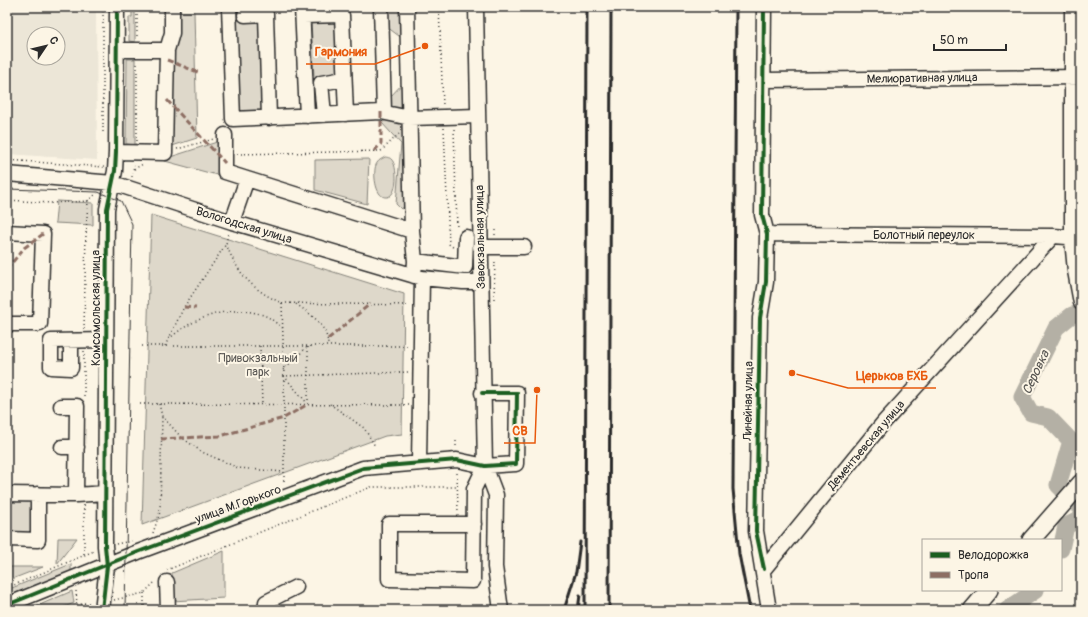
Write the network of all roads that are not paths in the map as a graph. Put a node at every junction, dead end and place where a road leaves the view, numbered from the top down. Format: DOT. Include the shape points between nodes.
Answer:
graph roads {
  1 [pos="172,7"];
  2 [pos="229,7"];
  3 [pos="381,7"];
  4 [pos="407,7"];
  5 [pos="476,7"];
  6 [pos="764,7"];
  7 [pos="1072,7"];
  8 [pos="302,11"];
  9 [pos="125,13"];
  10 [pos="245,16"];
  11 [pos="117,50"];
  12 [pos="167,50"];
  13 [pos="1077,76"];
  14 [pos="344,79"];
  15 [pos="763,80"];
  16 [pos="384,112"];
  17 [pos="346,114"];
  18 [pos="324,115"];
  19 [pos="307,116"];
  20 [pos="478,116"];
  21 [pos="269,118"];
  22 [pos="410,121"];
  23 [pos="225,135"];
  24 [pos="116,152"];
  25 [pos="7,174"];
  26 [pos="246,179"];
  27 [pos="113,183"];
  28 [pos="230,228"];
  29 [pos="412,231"];
  30 [pos="7,232"];
  31 [pos="767,234"];
  32 [pos="461,235"];
  33 [pos="1053,236"];
  34 [pos="1076,238"];
  35 [pos="480,247"];
  36 [pos="524,247"];
  37 [pos="415,261"];
  38 [pos="418,277"];
  39 [pos="481,282"];
  40 [pos="1080,300"];
  41 [pos="7,324"];
  42 [pos="106,340"];
  43 [pos="77,342"];
  44 [pos="482,393"];
  45 [pos="61,406"];
  46 [pos="62,447"];
  47 [pos="77,447"];
  48 [pos="419,462"];
  49 [pos="485,466"];
  50 [pos="1078,486"];
  51 [pos="105,493"];
  52 [pos="7,494"];
  53 [pos="38,494"];
  54 [pos="80,495"];
  55 [pos="474,524"];
  56 [pos="7,539"];
  57 [pos="1032,539"];
  58 [pos="107,566"];
  59 [pos="764,569"];
  60 [pos="163,578"];
  61 [pos="296,587"];
  62 [pos="988,591"];
  63 [pos="7,605"];
  64 [pos="102,610"];
  65 [pos="168,610"];
  66 [pos="265,610"];
  67 [pos="501,610"];
  68 [pos="769,610"];
  69 [pos="972,610"];
  1 -- 12 [label="street" via="172,33"];
  2 -- 21 [label="street" via="233,119"];
  3 -- 16 [label="street"];
  4 -- 22 [label="street"];
  5 -- 20 [label="street, Завокзальная улица"];
  6 -- 15 [label="street, Линейная улица"];
  7 -- 13 [label="street"];
  8 -- 14 [label="street" via="342,15"];
  8 -- 19 [label="street"];
  9 -- 11 [label="street, Комсомольская улица"];
  10 -- 21 [label="street" via="266,14"];
  11 -- 12 [label="street"];
  11 -- 24 [label="street, Комсомольская улица"];
  12 -- 24 [label="street" via="165,153"];
  13 -- 15 [label="street, Мелиоративная улица"];
  13 -- 34 [label="street"];
  14 -- 17 [label="street"];
  14 -- 18 [label="street" via="321,83"];
  15 -- 31 [label="street, Линейная улица" via="762,215"];
  16 -- 17 [label="street"];
  16 -- 22 [label="street"];
  17 -- 18 [label="street"];
  18 -- 19 [label="street"];
  19 -- 21 [label="street"];
  20 -- 22 [label="street"];
  20 -- 35 [label="street, Завокзальная улица"];
  22 -- 29 [label="street"];
  23 -- 26 [label="street" via="225,172"];
  24 -- 27 [label="street, Комсомольская улица"];
  25 -- 27 [label="street, Вологодская улица"];
  26 -- 28 [label="street"];
  26 -- 29 [label="street"];
  27 -- 28 [label="street, Вологодская улица"];
  27 -- 42 [label="street, Комсомольская улица" via="107,209"];
  28 -- 38 [label="street, Вологодская улица"];
  29 -- 37 [label="street"];
  30 -- 41 [label="street" via="43,234 40,324"];
  31 -- 33 [label="street, Болотный переулок"];
  31 -- 59 [label="street, Линейная улица" via="766,282 760,318 756,531"];
  32 -- 37 [label="street" via="465,267"];
  33 -- 34 [label="street, Болотный переулок"];
  33 -- 59 [label="street, Дементьевская улица" via="884,422"];
  34 -- 40 [label="street"];
  35 -- 36 [label="street"];
  35 -- 39 [label="street, Завокзальная улица"];
  37 -- 38 [label="street"];
  38 -- 39 [label="street, Вологодская улица"];
  38 -- 48 [label="street" via="422,307"];
  39 -- 44 [label="street, Завокзальная улица"];
  42 -- 43 [label="street"];
  42 -- 51 [label="street, Комсомольская улица"];
  44 -- 49 [label="street, Завокзальная улица"];
  44 -- 49 [label="street, улица М.Горького" via="517,393 516,464"];
  45 -- 47 [label="street" via="77,406"];
  46 -- 47 [label="street"];
  47 -- 54 [label="street"];
  48 -- 49 [label="street, улица М.Горького" via="462,460"];
  48 -- 58 [label="street, улица М.Горького" via="363,468"];
  49 -- 55 [label="street" via="474,488"];
  49 -- 67 [label="street" via="496,495 495,567"];
  50 -- 57 [label="main road"];
  51 -- 54 [label="street"];
  51 -- 58 [label="street, Комсомольская улица"];
  52 -- 53 [label="street"];
  53 -- 54 [label="street"];
  53 -- 56 [label="street" via="38,540"];
  55 -- 55 [label="street" via="390,524 389,579 474,581"];
  58 -- 63 [label="street, улица М.Горького"];
  58 -- 64 [label="street, Комсомольская улица"];
  59 -- 68 [label="street, Линейная улица"];
  60 -- 65 [label="street"];
  61 -- 66 [label="street" via="266,602"];
  62 -- 69 [label="main road"];
}
